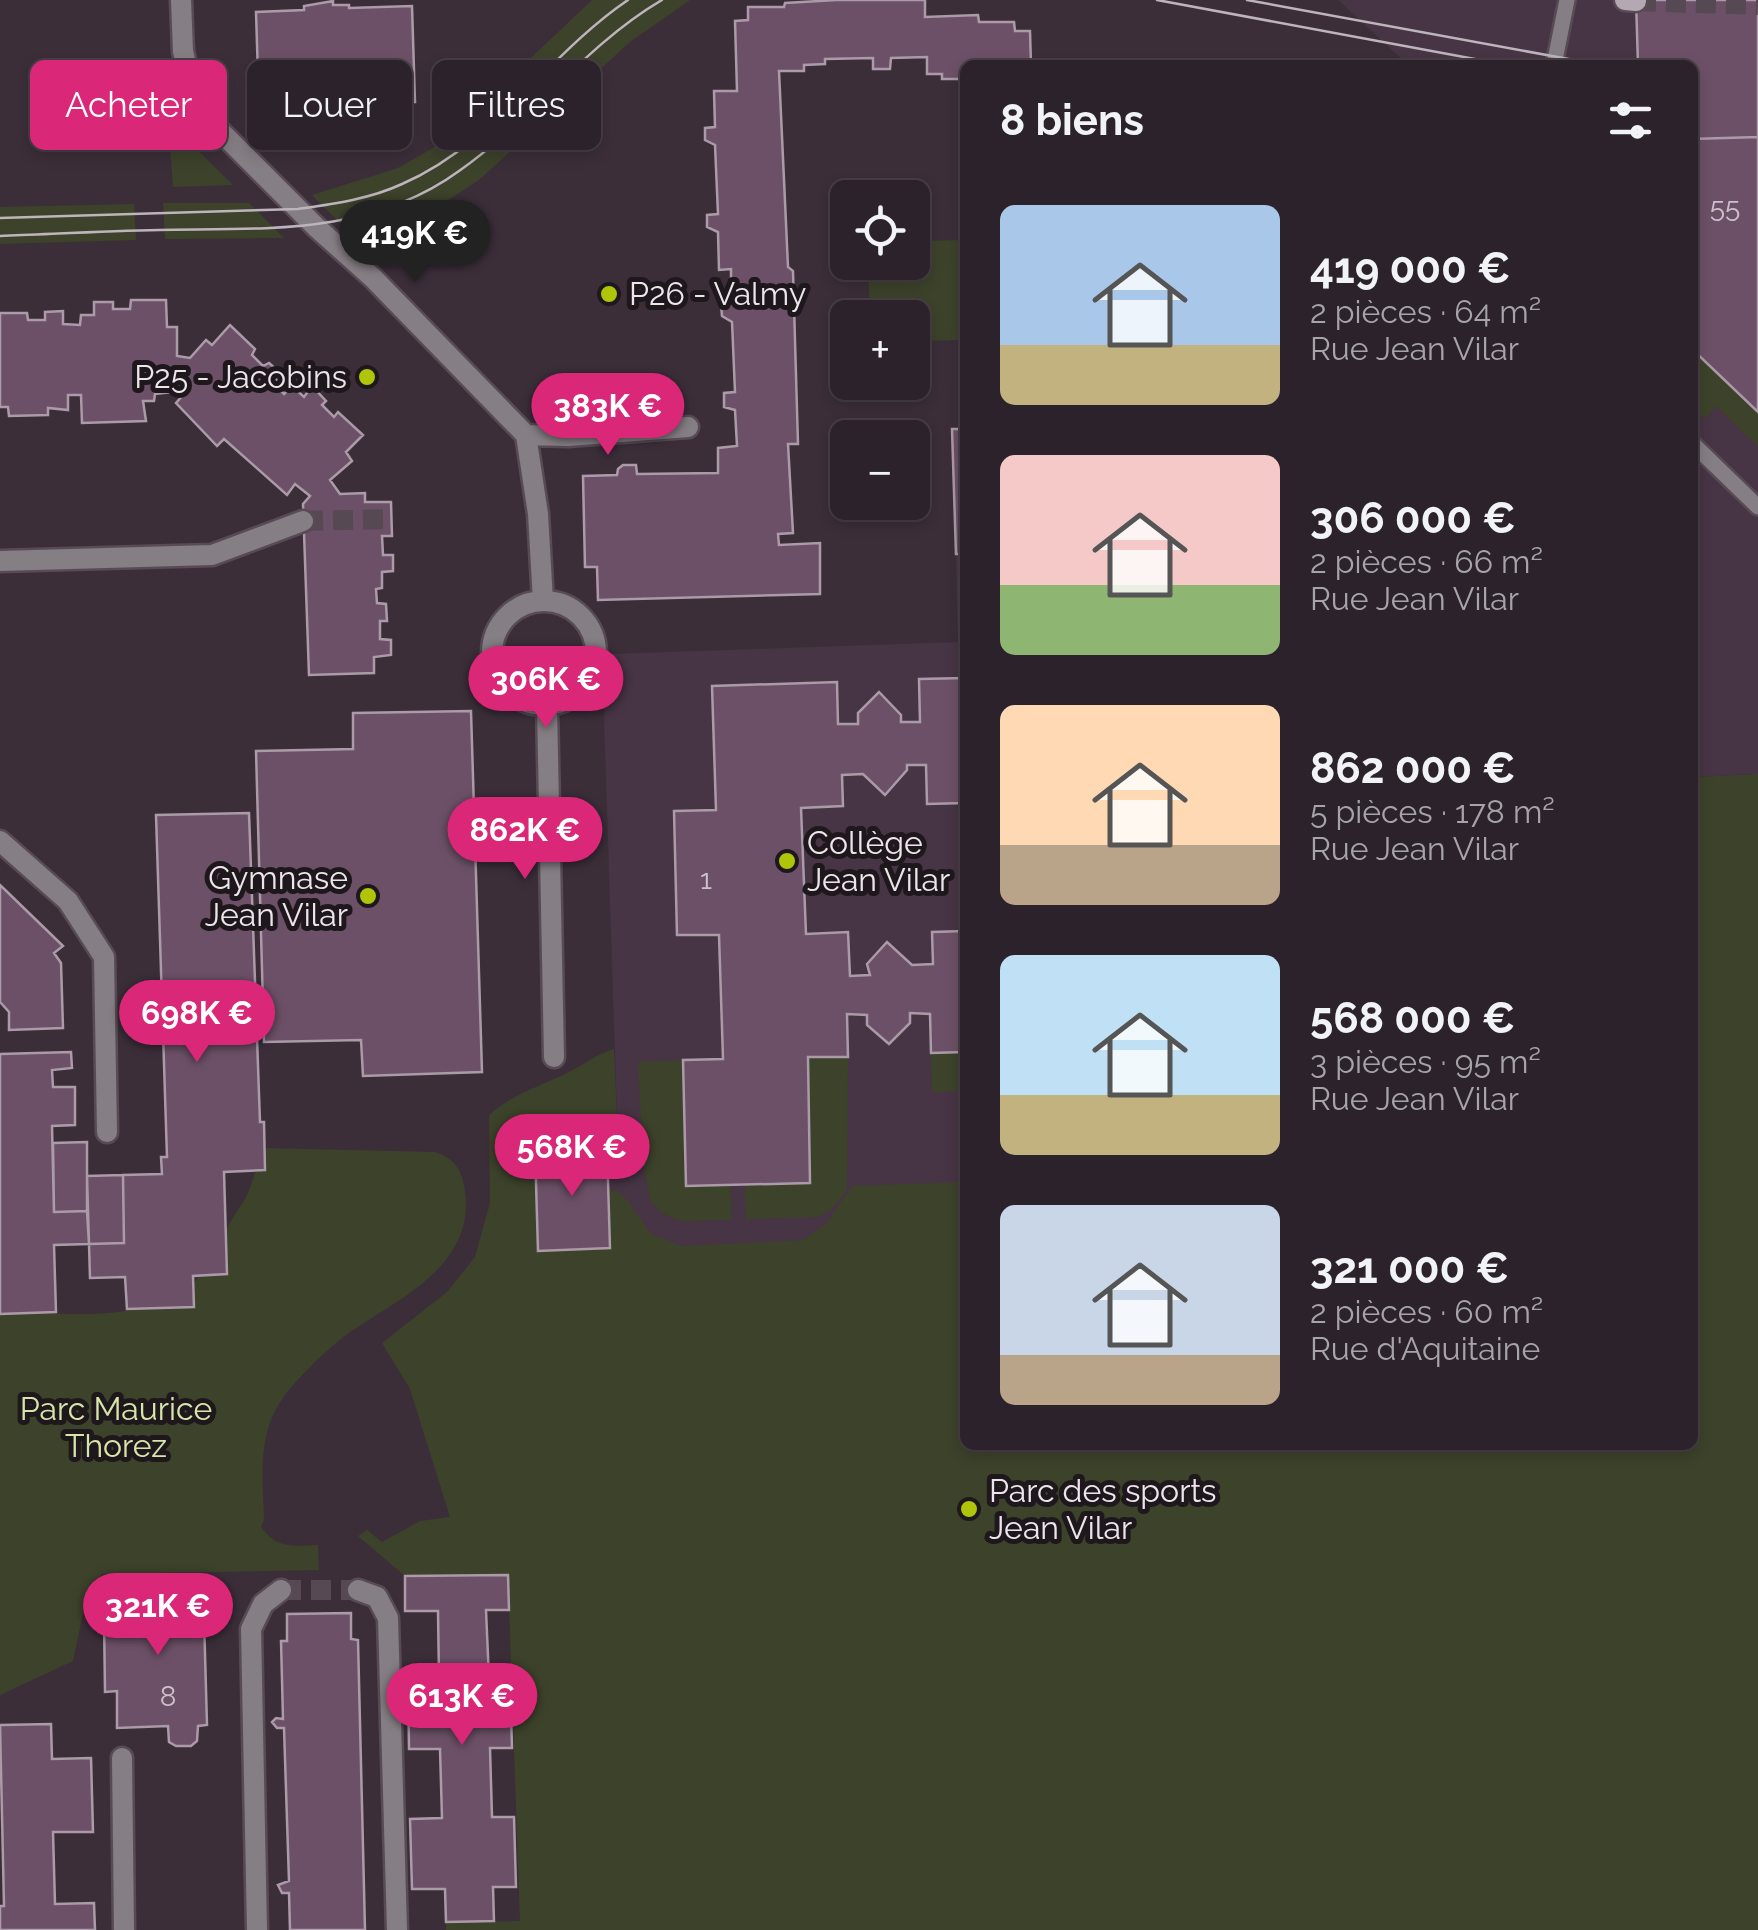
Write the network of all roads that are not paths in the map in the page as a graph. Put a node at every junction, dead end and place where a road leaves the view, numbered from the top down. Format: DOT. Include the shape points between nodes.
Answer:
graph roads {
  1 [pos="182,0"];
  2 [pos="1567,0"];
  3 [pos="1625,0"];
  4 [pos="1636,1"];
  5 [pos="1555,60"];
  6 [pos="688,427"];
  7 [pos="526,434"];
  8 [pos="1698,449"];
  9 [pos="1758,506"];
  10 [pos="303,521"];
  11 [pos="0,561"];
  12 [pos="543,601"];
  13 [pos="547,706"];
  14 [pos="0,841"];
  15 [pos="554,1057"];
  16 [pos="107,1132"];
  17 [pos="281,1590"];
  18 [pos="358,1590"];
  19 [pos="122,1758"];
  20 [pos="124,1930"];
  21 [pos="258,1930"];
  22 [pos="396,1930"];
  1 -- 7 [label="street" via="190,84 219,130"];
  2 -- 5 [label="lane"];
  3 -- 4 [label="street"];
  6 -- 7 [label="street"];
  7 -- 12 [label="street"];
  8 -- 9 [label="lane"];
  10 -- 11 [label="street" via="212,555"];
  12 -- 13 [label="street" via="576,611 597,653 583,689"];
  12 -- 13 [label="street" via="508,614 493,638 491,658 509,693"];
  13 -- 15 [label="street"];
  14 -- 16 [label="street" via="68,901 104,956"];
  17 -- 21 [label="street" via="263,1604 251,1629"];
  18 -- 22 [label="street" via="377,1597 388,1618"];
  19 -- 20 [label="street"];
}
